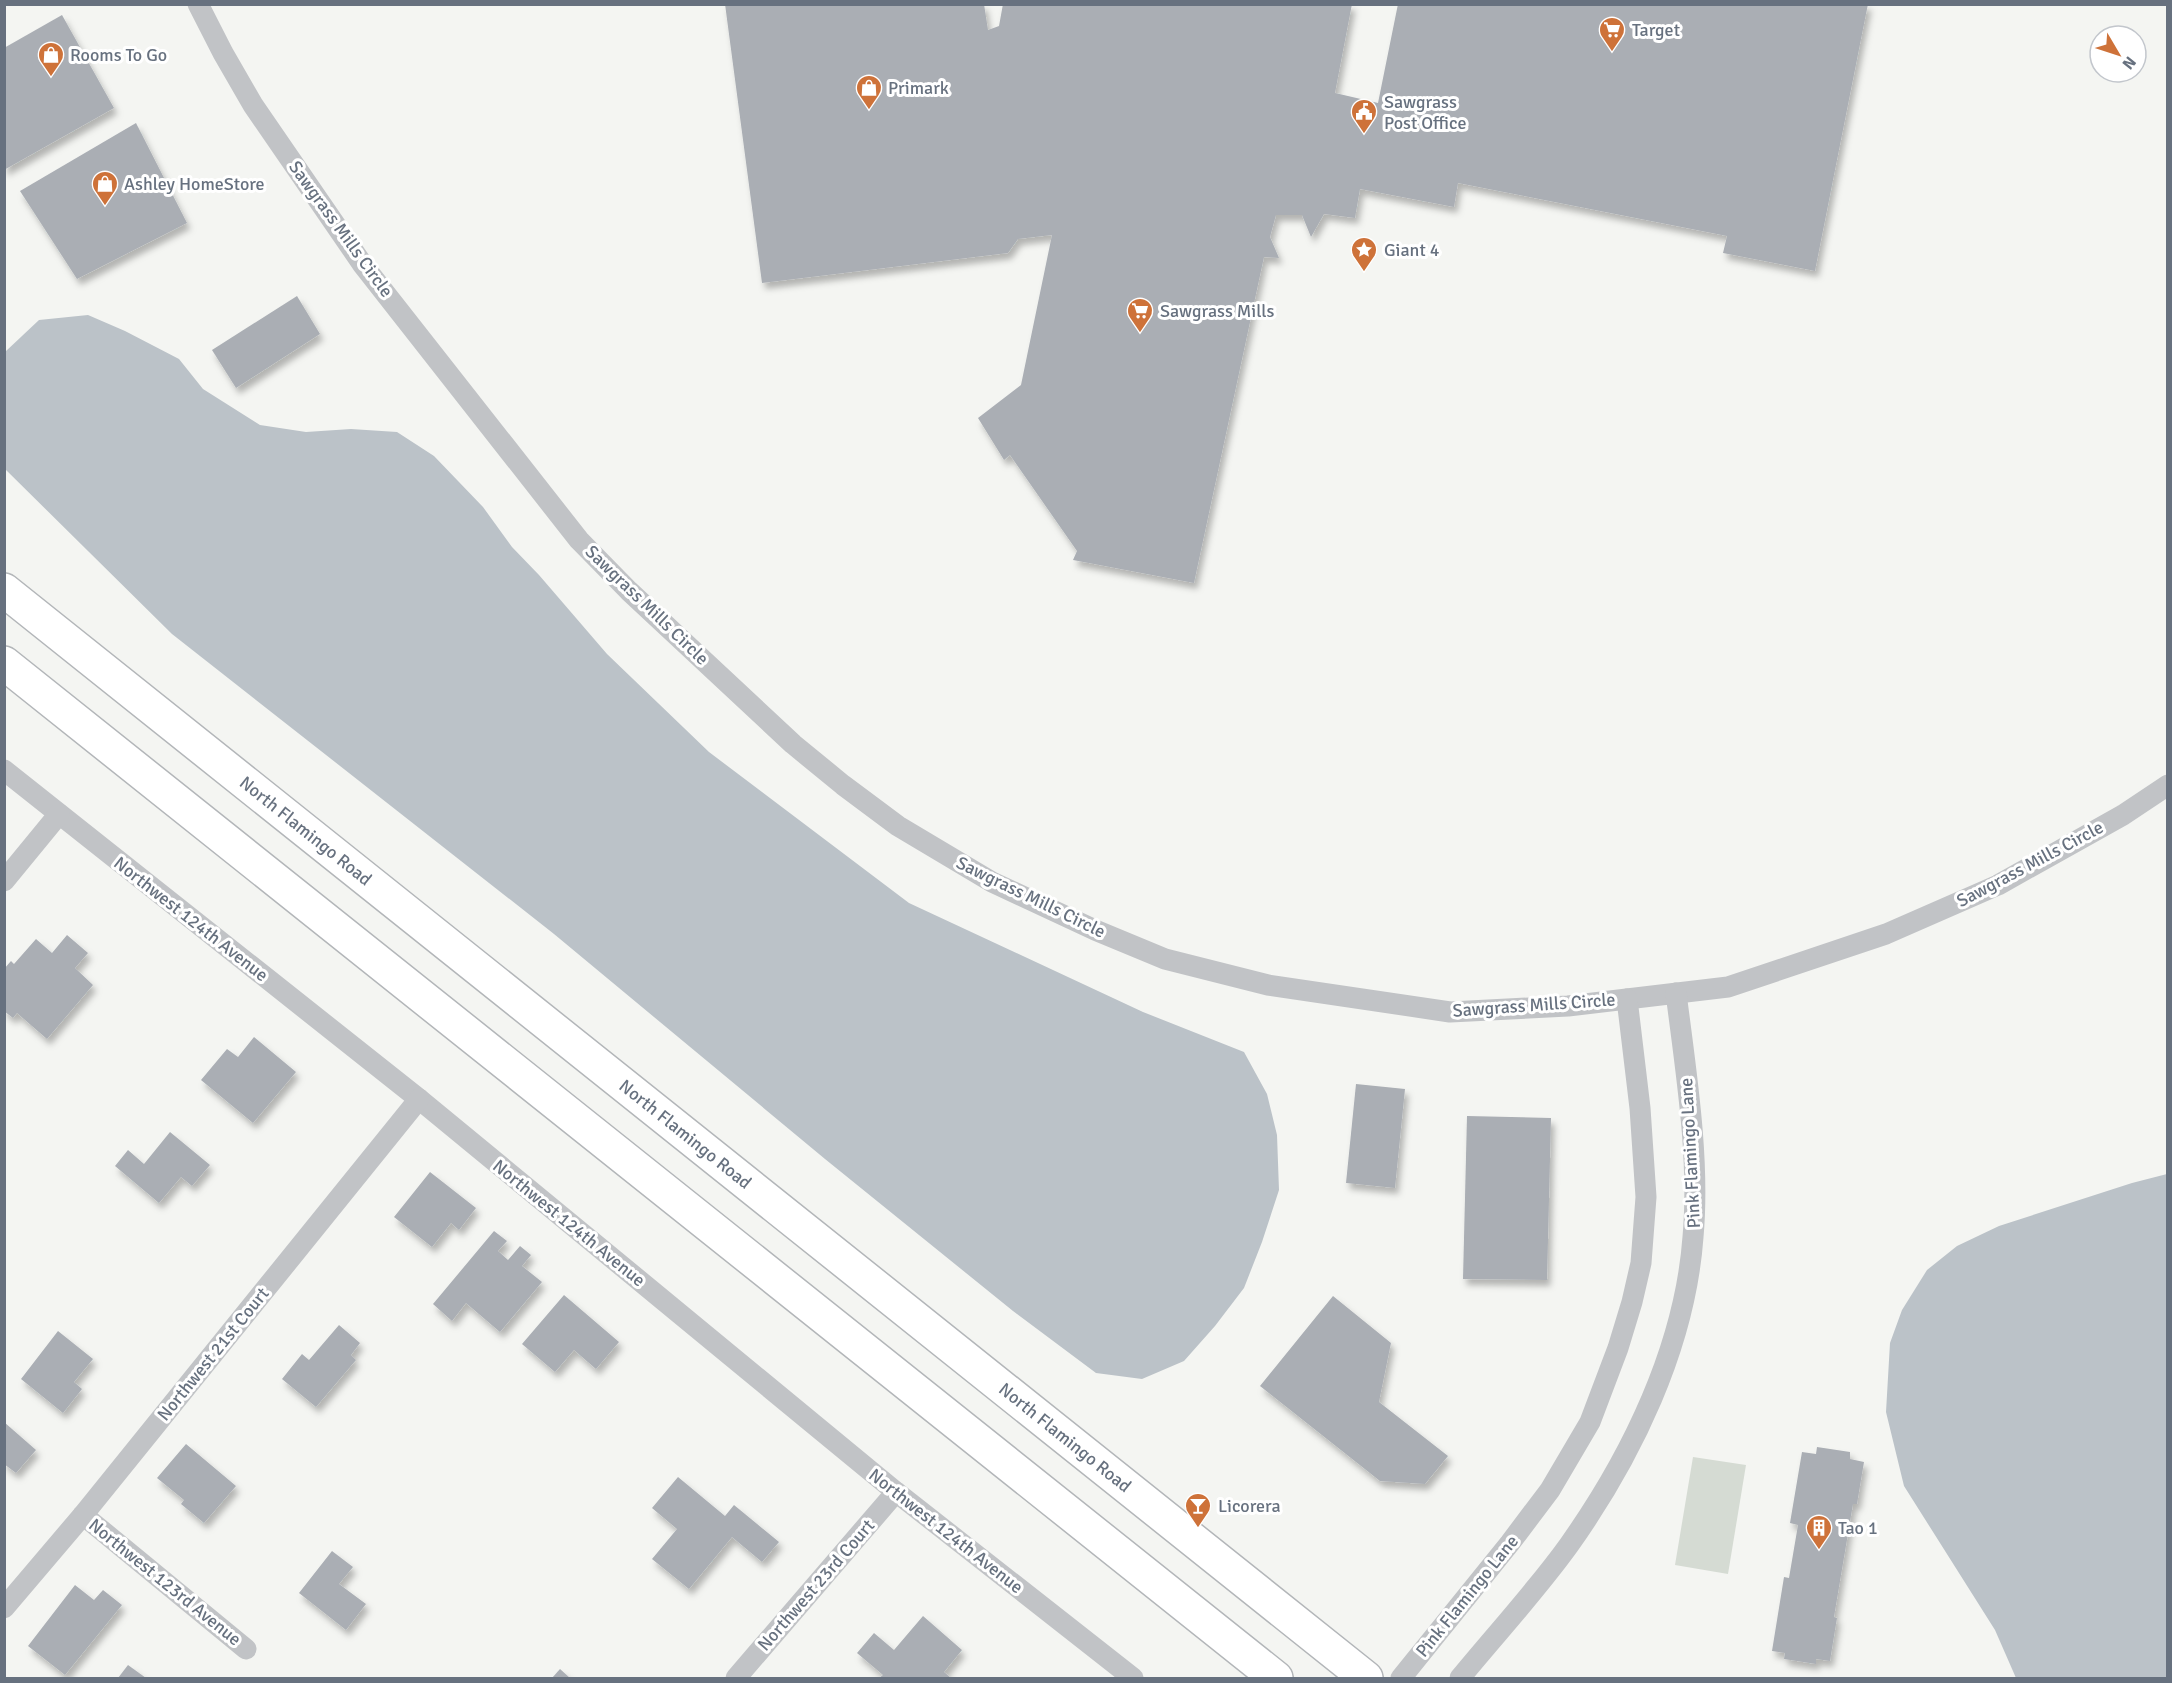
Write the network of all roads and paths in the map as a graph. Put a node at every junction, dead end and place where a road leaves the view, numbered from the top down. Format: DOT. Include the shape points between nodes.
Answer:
graph roads {
  1 [pos="198,4"];
  2 [pos="4,590"];
  3 [pos="4,663"];
  4 [pos="4,770"];
  5 [pos="2164,794"];
  6 [pos="59,814"];
  7 [pos="4,880"];
  8 [pos="1676,993"];
  9 [pos="1627,999"];
  10 [pos="419,1099"];
  11 [pos="896,1492"];
  12 [pos="83,1515"];
  13 [pos="4,1608"];
  14 [pos="246,1649"];
  15 [pos="736,1678"];
  16 [pos="1133,1678"];
  17 [pos="1276,1678"];
  18 [pos="1366,1678"];
  19 [pos="1401,1678"];
  20 [pos="1460,1678"];
  1 -- 9 [label="street, Sawgrass Mills Circle" via="253,105 363,265 579,540 793,744 898,826 992,882 1095,930 1166,959 1268,985 1450,1012"];
  2 -- 18 [label="highway, North Flamingo Road"];
  3 -- 17 [label="highway"];
  4 -- 6 [label="street, Northwest 124th Avenue"];
  5 -- 8 [label="street, Sawgrass Mills Circle" via="1998,885 1886,934 1728,987"];
  6 -- 7 [label="street"];
  6 -- 10 [label="street, Northwest 124th Avenue"];
  8 -- 9 [label="street, Sawgrass Mills Circle"];
  8 -- 20 [label="street, Pink Flamingo Lane" via="1695,1197 1691,1260 1680,1315 1633,1443 1601,1498 1568,1547"];
  9 -- 19 [label="street, Pink Flamingo Lane" via="1646,1197 1641,1263 1618,1348 1590,1422 1550,1490"];
  10 -- 11 [label="street, Northwest 124th Avenue"];
  10 -- 12 [label="street, Northwest 21st Court"];
  11 -- 15 [label="street, Northwest 23rd Court"];
  11 -- 16 [label="street, Northwest 124th Avenue"];
  12 -- 13 [label="street, Northwest 21st Court"];
  12 -- 14 [label="street, Northwest 123rd Avenue"];
}
